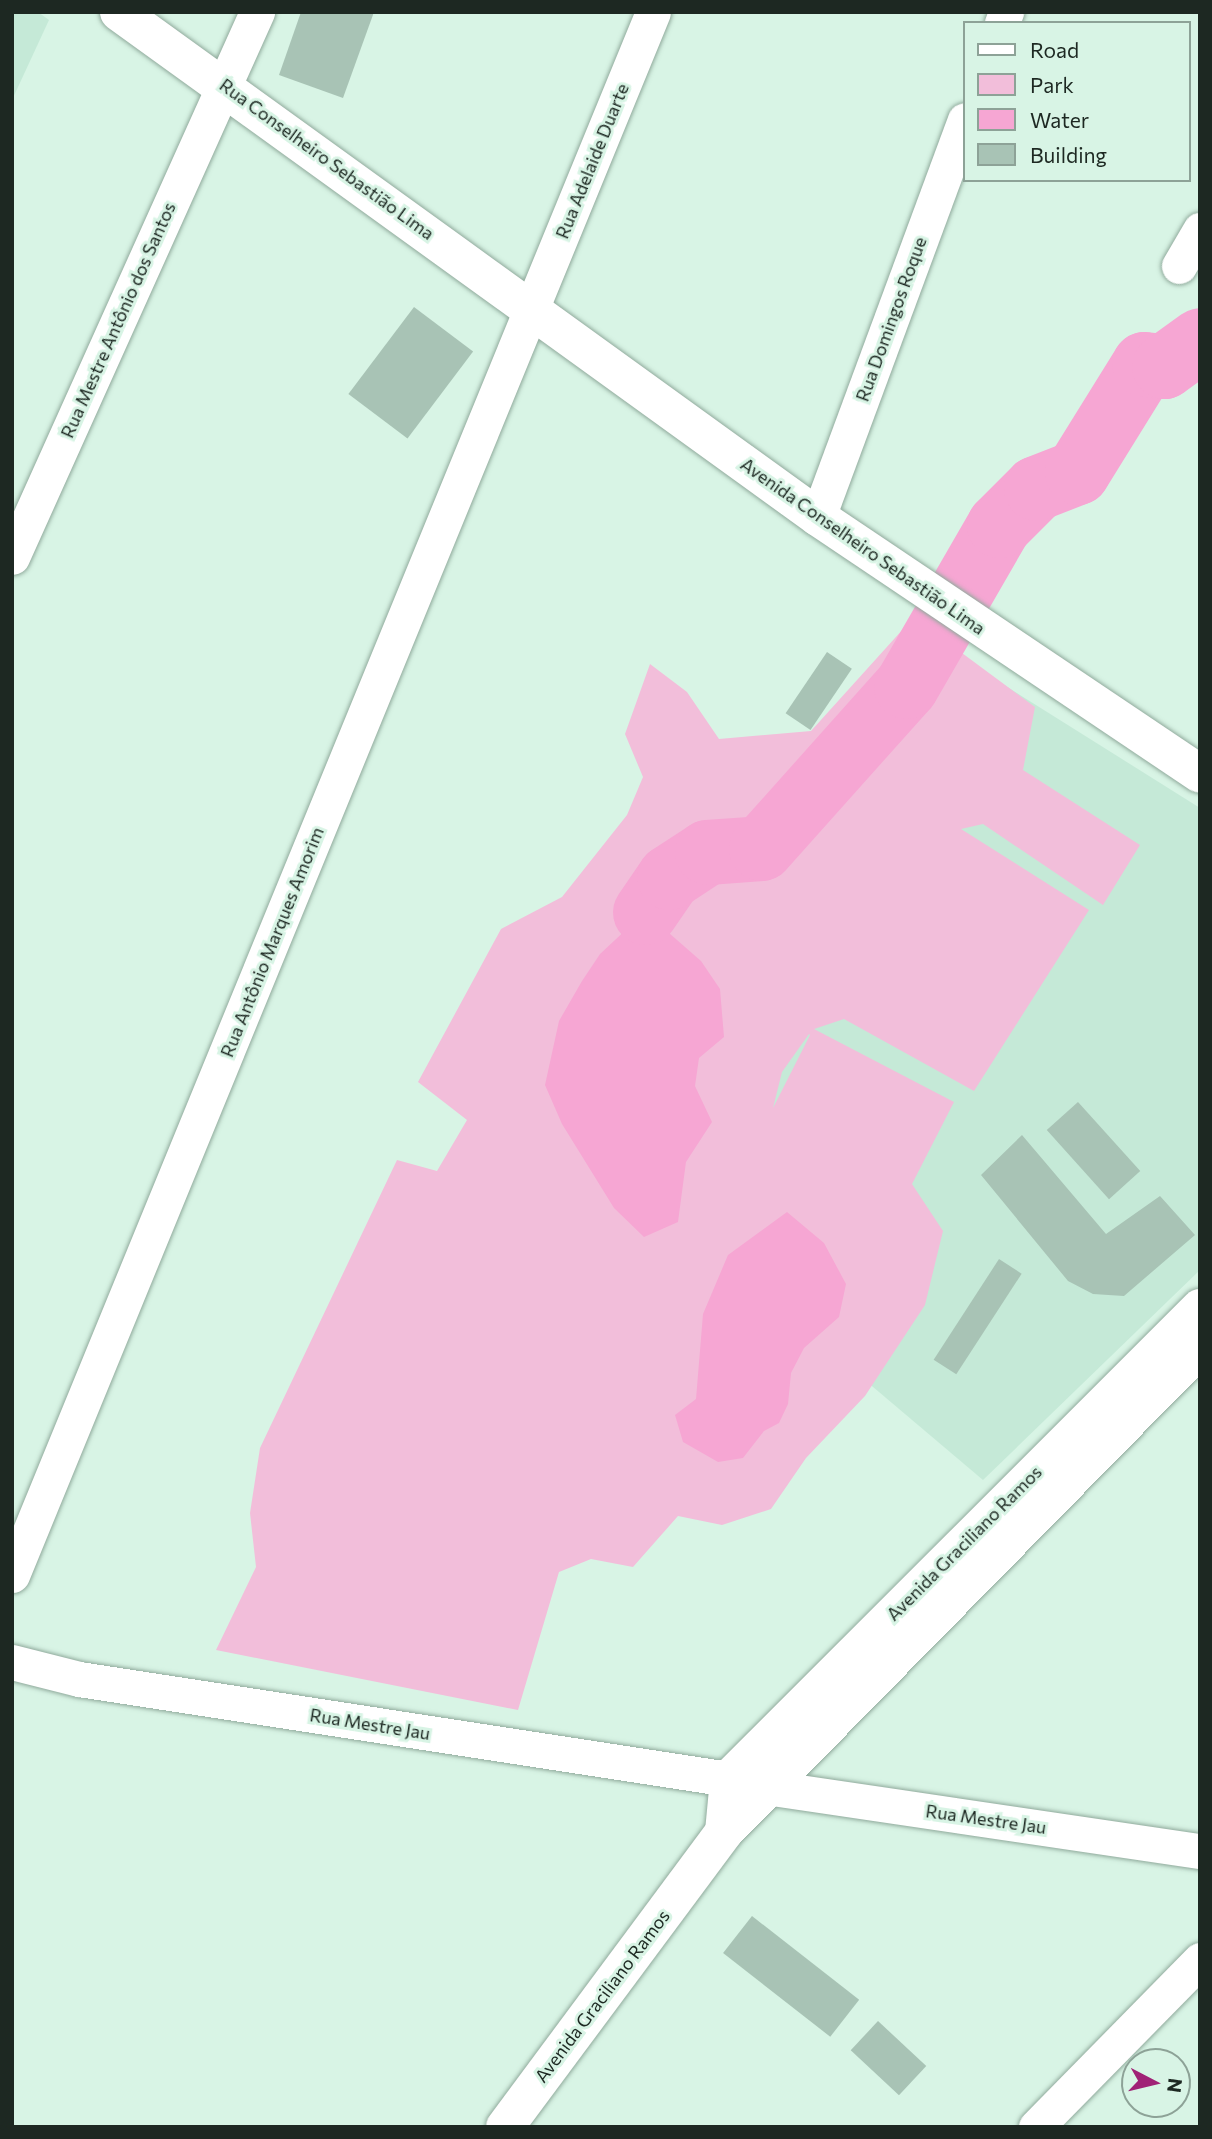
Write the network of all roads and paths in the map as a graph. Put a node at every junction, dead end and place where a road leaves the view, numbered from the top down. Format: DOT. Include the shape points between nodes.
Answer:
graph roads {
  1 [pos="119,12"];
  2 [pos="257,12"];
  3 [pos="653,12"];
  4 [pos="223,84"];
  5 [pos="964,123"];
  6 [pos="1200,230"];
  7 [pos="1179,267"];
  8 [pos="532,310"];
  9 [pos="818,517"];
  10 [pos="12,557"];
  11 [pos="1200,774"];
  12 [pos="1200,1308"];
  13 [pos="1200,1348"];
  14 [pos="12,1575"];
  15 [pos="12,1662"];
  16 [pos="729,1779"];
  17 [pos="772,1788"];
  18 [pos="724,1832"];
  19 [pos="1200,1851"];
  20 [pos="1200,1960"];
  21 [pos="505,2127"];
  22 [pos="1037,2127"];
  1 -- 4 [label="street, Rua Conselheiro Sebastião Lima"];
  2 -- 4 [label="street, Rua Mestre Antônio dos Santos"];
  3 -- 8 [label="street, Rua Adelaide Duarte"];
  4 -- 8 [label="street, Rua Conselheiro Sebastião Lima"];
  4 -- 10 [label="street, Rua Mestre Antônio dos Santos"];
  5 -- 9 [label="street, Rua Domingos Roque"];
  6 -- 7 [label="street"];
  8 -- 9 [label="street, Avenida Conselheiro Sebastião Lima"];
  8 -- 14 [label="street, Rua Antônio Marques Amorim"];
  9 -- 11 [label="street, Avenida Conselheiro Sebastião Lima"];
  12 -- 16 [label="street, Avenida Graciliano Ramos"];
  13 -- 17 [label="street, Avenida Graciliano Ramos"];
  15 -- 16 [label="street, Rua Mestre Jau" via="79,1679"];
  16 -- 17 [label="street"];
  16 -- 18 [label="street"];
  17 -- 18 [label="street, Avenida Graciliano Ramos"];
  17 -- 19 [label="street, Rua Mestre Jau"];
  18 -- 21 [label="street, Avenida Graciliano Ramos"];
  20 -- 22 [label="street"];
}
